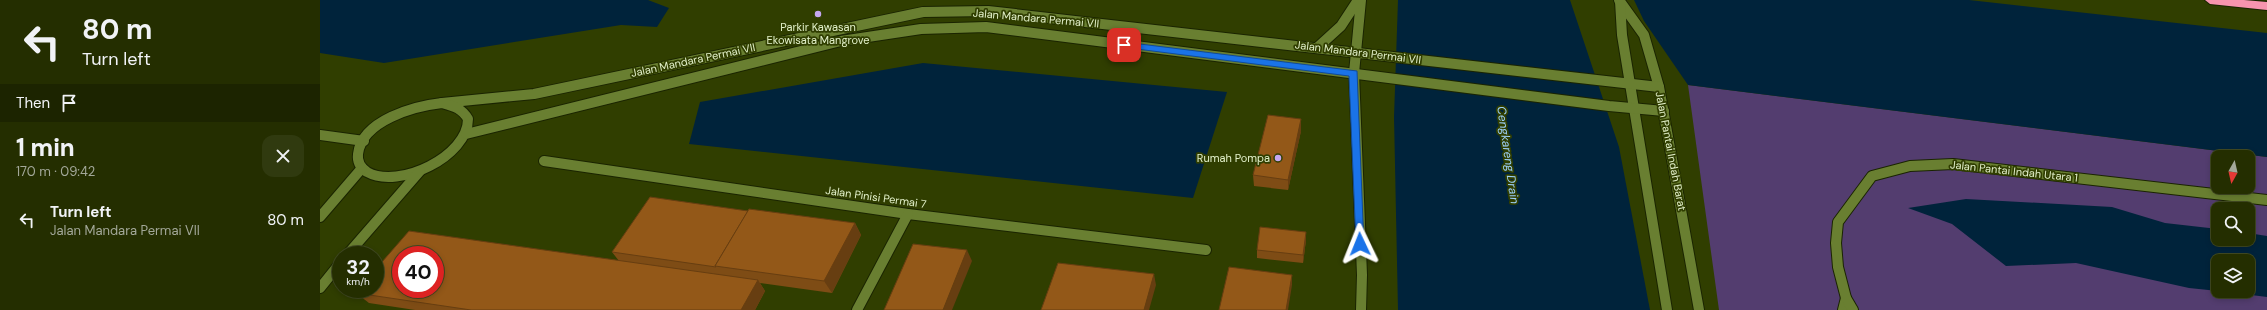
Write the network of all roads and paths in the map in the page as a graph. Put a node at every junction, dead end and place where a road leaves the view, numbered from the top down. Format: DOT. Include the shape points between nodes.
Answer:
graph roads {
  1 [pos="1360,0"];
  2 [pos="2210,0"];
  3 [pos="1619,1"];
  4 [pos="2267,6"];
  5 [pos="1318,47"];
  6 [pos="1355,52"];
  7 [pos="1354,73"];
  8 [pos="1630,84"];
  9 [pos="1659,87"];
  10 [pos="442,103"];
  11 [pos="1634,109"];
  12 [pos="1664,111"];
  13 [pos="466,134"];
  14 [pos="320,135"];
  15 [pos="364,141"];
  16 [pos="544,161"];
  17 [pos="362,168"];
  18 [pos="420,171"];
  19 [pos="2267,200"];
  20 [pos="908,214"];
  21 [pos="320,217"];
  22 [pos="355,246"];
  23 [pos="1206,250"];
  24 [pos="332,273"];
  25 [pos="320,288"];
  26 [pos="1846,298"];
  27 [pos="857,310"];
  28 [pos="1361,310"];
  29 [pos="1667,310"];
  30 [pos="1699,310"];
  31 [pos="1843,310"];
  32 [pos="1853,310"];
  1 -- 5 [label="main road" via="1333,36"];
  1 -- 6 [label="main road"];
  2 -- 4 [label="highway"];
  3 -- 8 [label="main road, Jalan Pantai Indah Barat"];
  3 -- 9 [label="main road, Jalan Pantai Indah Barat" via="1644,36"];
  5 -- 6 [label="main road, Jalan Mandara Permai VII"];
  5 -- 10 [label="main road, Jalan Mandara Permai VII" via="988,11 924,12 534,94"];
  6 -- 7 [label="main road"];
  6 -- 8 [label="main road, Jalan Mandara Permai VII"];
  7 -- 11 [label="main road, Jalan Mandara Permai VII"];
  7 -- 13 [label="main road, Jalan Mandara Permai VII" via="986,27 921,29 841,41"];
  7 -- 28 [label="main road" via="1362,275"];
  8 -- 9 [label="main road, Jalan Mandara Permai VII"];
  8 -- 11 [label="main road, Jalan Pantai Indah Barat"];
  9 -- 12 [label="main road, Jalan Pantai Indah Barat"];
  10 -- 13 [label="main road" via="454,105 468,116"];
  10 -- 15 [label="main road, Jalan Mandara Permai VII" via="427,104 393,116 376,128"];
  11 -- 12 [label="main road, Jalan Mandara Permai VII"];
  11 -- 29 [label="main road, Jalan Pantai Indah Barat"];
  12 -- 30 [label="main road, Jalan Pantai Indah Barat"];
  13 -- 18 [label="main road" via="459,145 442,159"];
  14 -- 15 [label="main road"];
  15 -- 17 [label="main road" via="358,156"];
  16 -- 20 [label="main road, Jalan Pinisi Permai 7"];
  17 -- 18 [label="main road" via="371,175 385,177"];
  17 -- 21 [label="main road"];
  18 -- 22 [label="main road"];
  19 -- 26 [label="main road, Jalan Pantai Indah Utara 1" via="1953,164 1910,166 1872,176 1838,222 1838,267"];
  20 -- 23 [label="main road, Jalan Pinisi Permai 7"];
  20 -- 27 [label="main road"];
  24 -- 25 [label="main road"];
  26 -- 31 [label="main road, Jalan Pantai Indah Utara 1"];
  26 -- 32 [label="main road, Jalan Pantai Indah Utara 1"];
}
